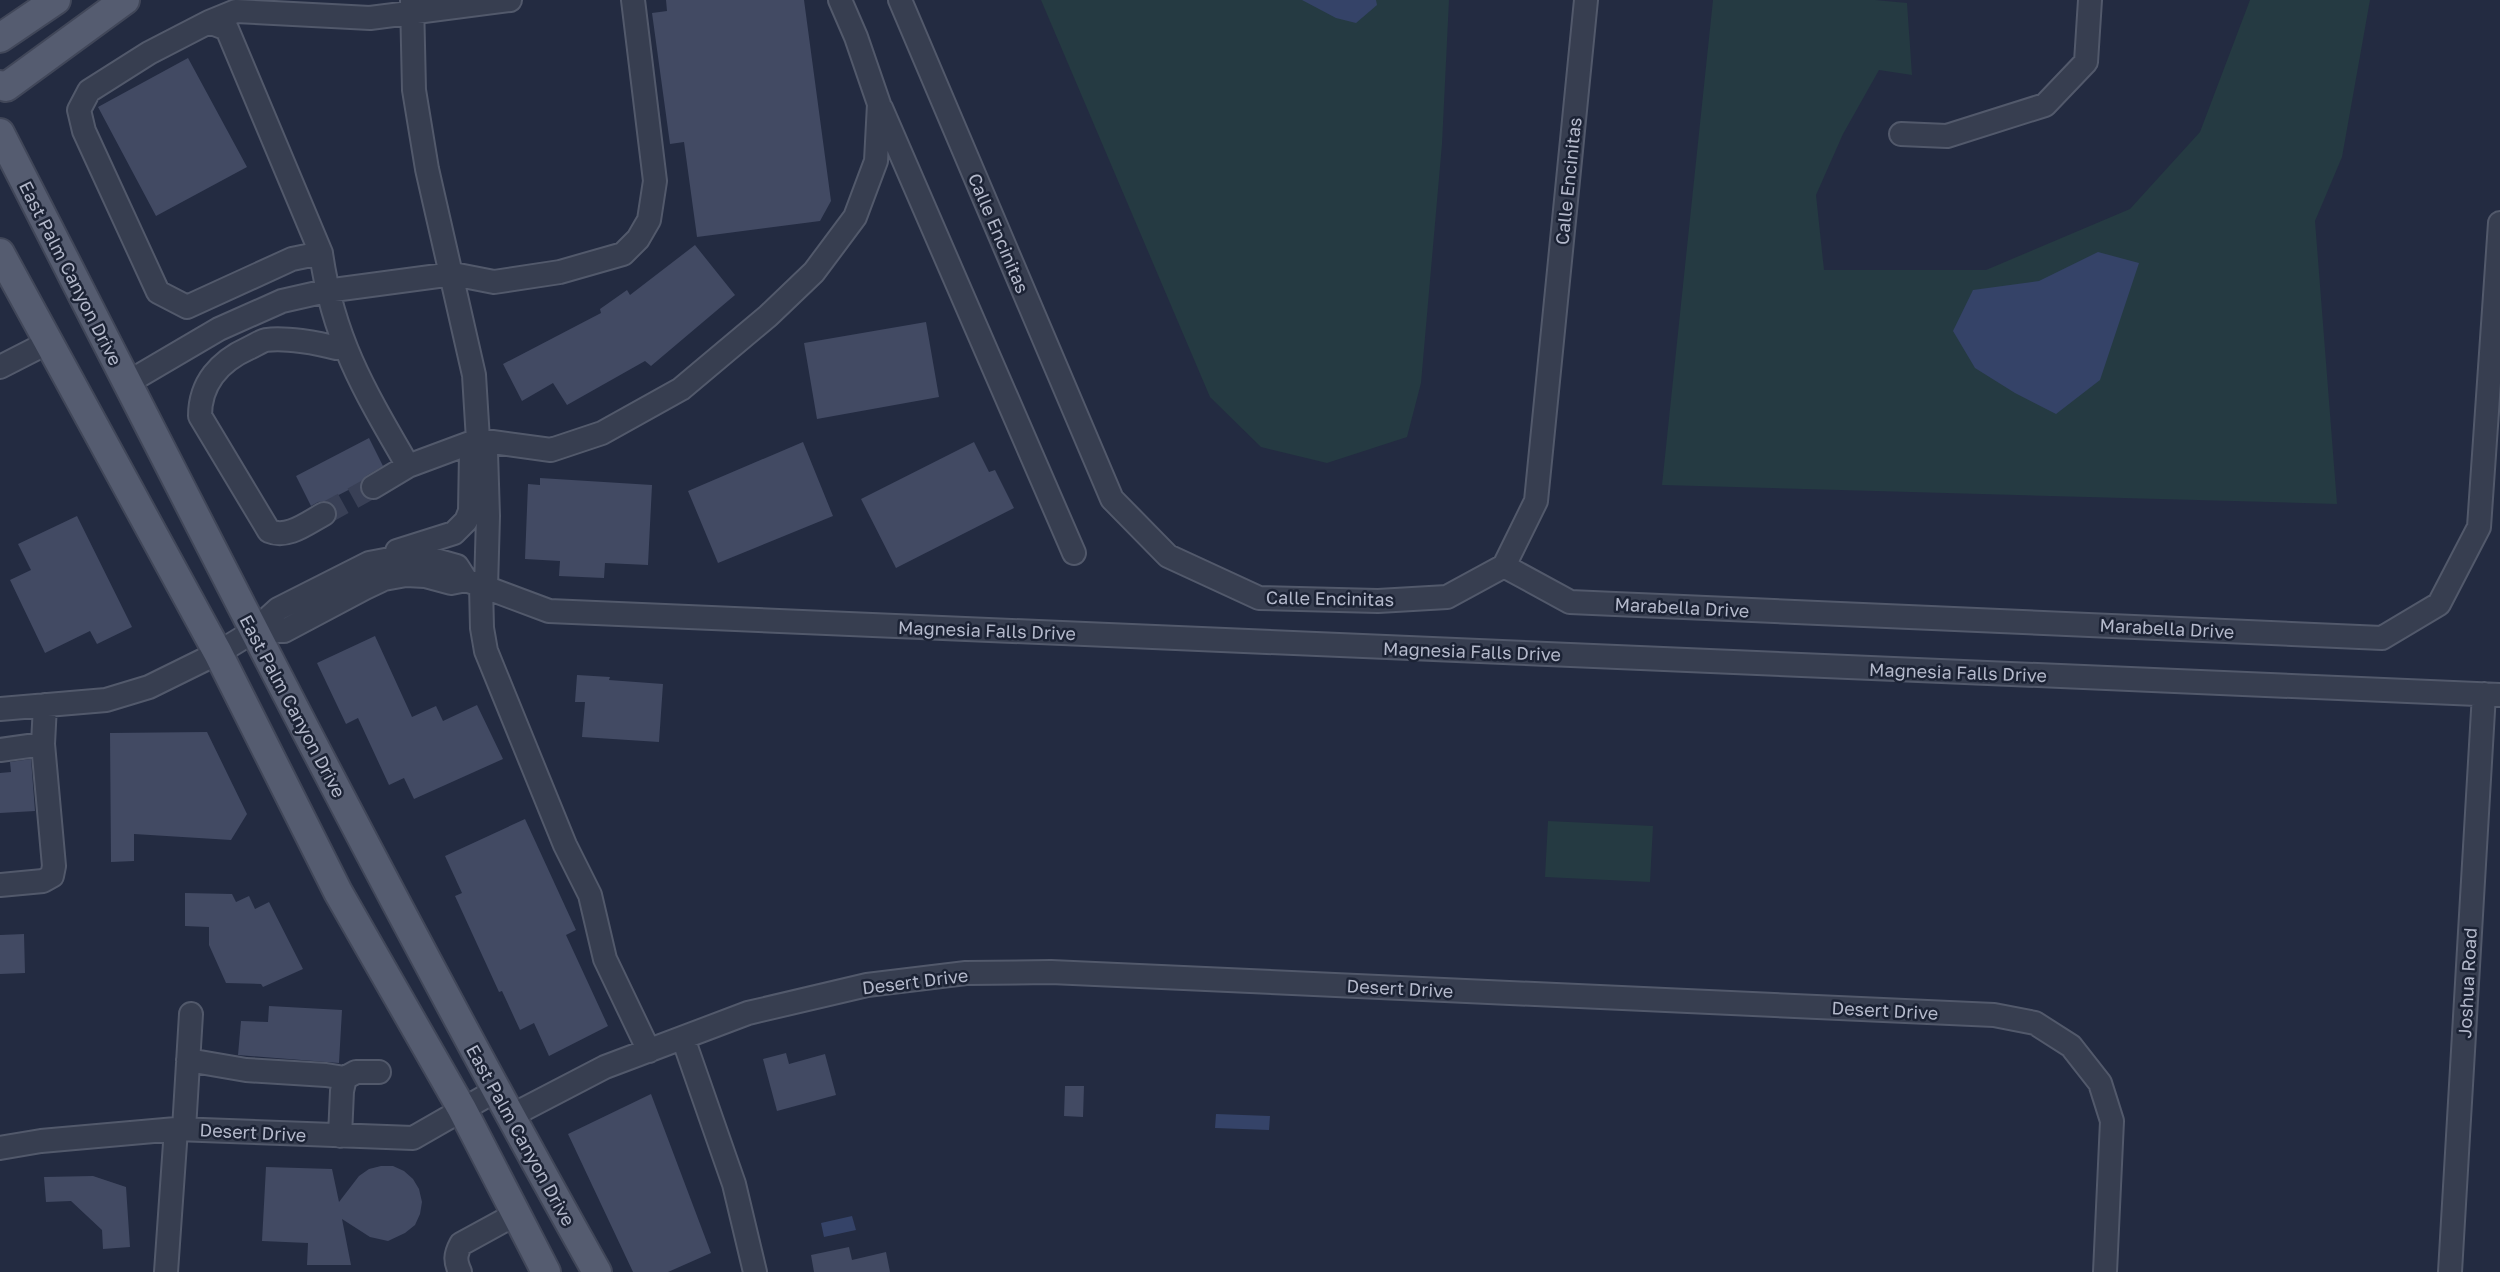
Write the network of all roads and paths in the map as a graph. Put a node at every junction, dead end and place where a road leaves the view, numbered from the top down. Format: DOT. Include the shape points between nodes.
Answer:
graph roads {
  1 [pos="56,0"];
  2 [pos="125,0"];
  3 [pos="510,0"];
  4 [pos="633,0"];
  5 [pos="840,0"];
  6 [pos="900,0"];
  7 [pos="1586,0"];
  8 [pos="2090,0"];
  9 [pos="266,6"];
  10 [pos="412,7"];
  11 [pos="209,22"];
  12 [pos="0,38"];
  13 [pos="0,85"];
  14 [pos="879,104"];
  15 [pos="0,133"];
  16 [pos="1901,134"];
  17 [pos="2500,223"];
  18 [pos="0,253"];
  19 [pos="321,253"];
  20 [pos="453,274"];
  21 [pos="326,291"];
  22 [pos="49,342"];
  23 [pos="336,348"];
  24 [pos="0,367"];
  25 [pos="127,383"];
  26 [pos="478,440"];
  27 [pos="408,466"];
  28 [pos="373,487"];
  29 [pos="324,514"];
  30 [pos="1074,553"];
  31 [pos="381,560"];
  32 [pos="1504,566"];
  33 [pos="478,584"];
  34 [pos="254,631"];
  35 [pos="218,653"];
  36 [pos="2492,695"];
  37 [pos="45,705"];
  38 [pos="0,709"];
  39 [pos="43,744"];
  40 [pos="0,750"];
  41 [pos="0,885"];
  42 [pos="191,1014"];
  43 [pos="682,1038"];
  44 [pos="649,1050"];
  45 [pos="188,1060"];
  46 [pos="379,1072"];
  47 [pos="345,1078"];
  48 [pos="495,1091"];
  49 [pos="462,1109"];
  50 [pos="509,1117"];
  51 [pos="180,1129"];
  52 [pos="340,1136"];
  53 [pos="0,1148"];
  54 [pos="516,1214"];
  55 [pos="166,1272"];
  56 [pos="460,1272"];
  57 [pos="546,1272"];
  58 [pos="597,1272"];
  59 [pos="755,1272"];
  60 [pos="2105,1272"];
  61 [pos="2450,1272"];
  1 -- 12 [label="main road"];
  2 -- 13 [label="main road" via="6,87"];
  3 -- 10 [label="street"];
  4 -- 20 [label="street" via="655,181 649,220 638,239 623,254 560,272 494,282"];
  5 -- 14 [label="street"];
  6 -- 32 [label="street, Calle Encinitas" via="1112,499 1167,556 1259,598 1378,601 1447,597"];
  7 -- 32 [label="street, Calle Encinitas" via="1536,501"];
  8 -- 16 [label="street" via="2086,62 2045,105 1947,136"];
  9 -- 10 [label="street" via="370,18"];
  9 -- 11 [label="street" via="236,11"];
  10 -- 20 [label="street" via="414,90 427,169"];
  11 -- 19 [label="street" via="227,29"];
  11 -- 19 [label="street" via="149,53 89,91 79,110 84,130 158,292 187,307 291,259"];
  14 -- 26 [label="street" via="876,161 855,217 814,272 681,389 602,433 551,450"];
  14 -- 30 [label="street"];
  15 -- 25 [label="main road, East Palm Canyon Drive"];
  17 -- 32 [label="street, Marabella Drive" via="2479,527 2439,604 2382,638 1570,602"];
  18 -- 22 [label="main road"];
  19 -- 21 [label="street"];
  20 -- 21 [label="street"];
  20 -- 26 [label="street" via="474,375"];
  21 -- 25 [label="street" via="282,301 230,324"];
  21 -- 27 [label="street" via="343,344"];
  22 -- 24 [label="street"];
  22 -- 35 [label="main road"];
  23 -- 29 [label="street" via="312,341 266,340 236,354 214,373 200,402 200,416 269,531 289,533"];
  25 -- 34 [label="main road, East Palm Canyon Drive"];
  26 -- 27 [label="street"];
  26 -- 31 [label="street" via="471,453 470,511 461,529 403,548"];
  26 -- 33 [label="street" via="486,452 488,516"];
  27 -- 28 [label="street"];
  31 -- 33 [label="street, Magnesia Falls Drive" via="426,557 457,566"];
  31 -- 34 [label="street, Magnesia Falls Drive" via="278,609"];
  33 -- 34 [label="street, Magnesia Falls Drive" via="451,583 425,576 384,579 284,631"];
  33 -- 36 [label="street, Magnesia Falls Drive" via="549,611"];
  33 -- 44 [label="street" via="486,651 565,845 590,895 605,959"];
  34 -- 35 [label="street, Magnesia Falls Drive"];
  34 -- 48 [label="main road, East Palm Canyon Drive"];
  35 -- 37 [label="street, Magnesia Falls Drive" via="149,687 117,697"];
  35 -- 49 [label="main road" via="339,892"];
  36 -- 61 [label="street, Joshua Road"];
  37 -- 38 [label="street, Magnesia Falls Drive"];
  37 -- 39 [label="street"];
  39 -- 40 [label="street"];
  39 -- 41 [label="street" via="52,876 43,881"];
  42 -- 45 [label="street"];
  43 -- 44 [label="street, Desert Drive"];
  43 -- 59 [label="street" via="734,1184"];
  43 -- 60 [label="street, Desert Drive" via="748,1013 867,985 966,973 1051,972 1994,1015 2035,1023 2071,1046 2100,1083 2112,1121"];
  44 -- 50 [label="street, Desert Drive" via="605,1067"];
  45 -- 47 [label="street" via="246,1071"];
  45 -- 51 [label="street"];
  46 -- 47 [label="street" via="356,1072"];
  47 -- 52 [label="street"];
  48 -- 49 [label="street, Desert Drive"];
  48 -- 50 [label="main road, East Palm Canyon Drive"];
  49 -- 52 [label="street, Desert Drive" via="413,1138"];
  49 -- 54 [label="main road"];
  50 -- 58 [label="main road, East Palm Canyon Drive"];
  51 -- 52 [label="street, Desert Drive"];
  51 -- 53 [label="street, Desert Drive"];
  51 -- 55 [label="street"];
  54 -- 56 [label="street" via="461,1244 456,1263"];
  54 -- 57 [label="main road"];
}
